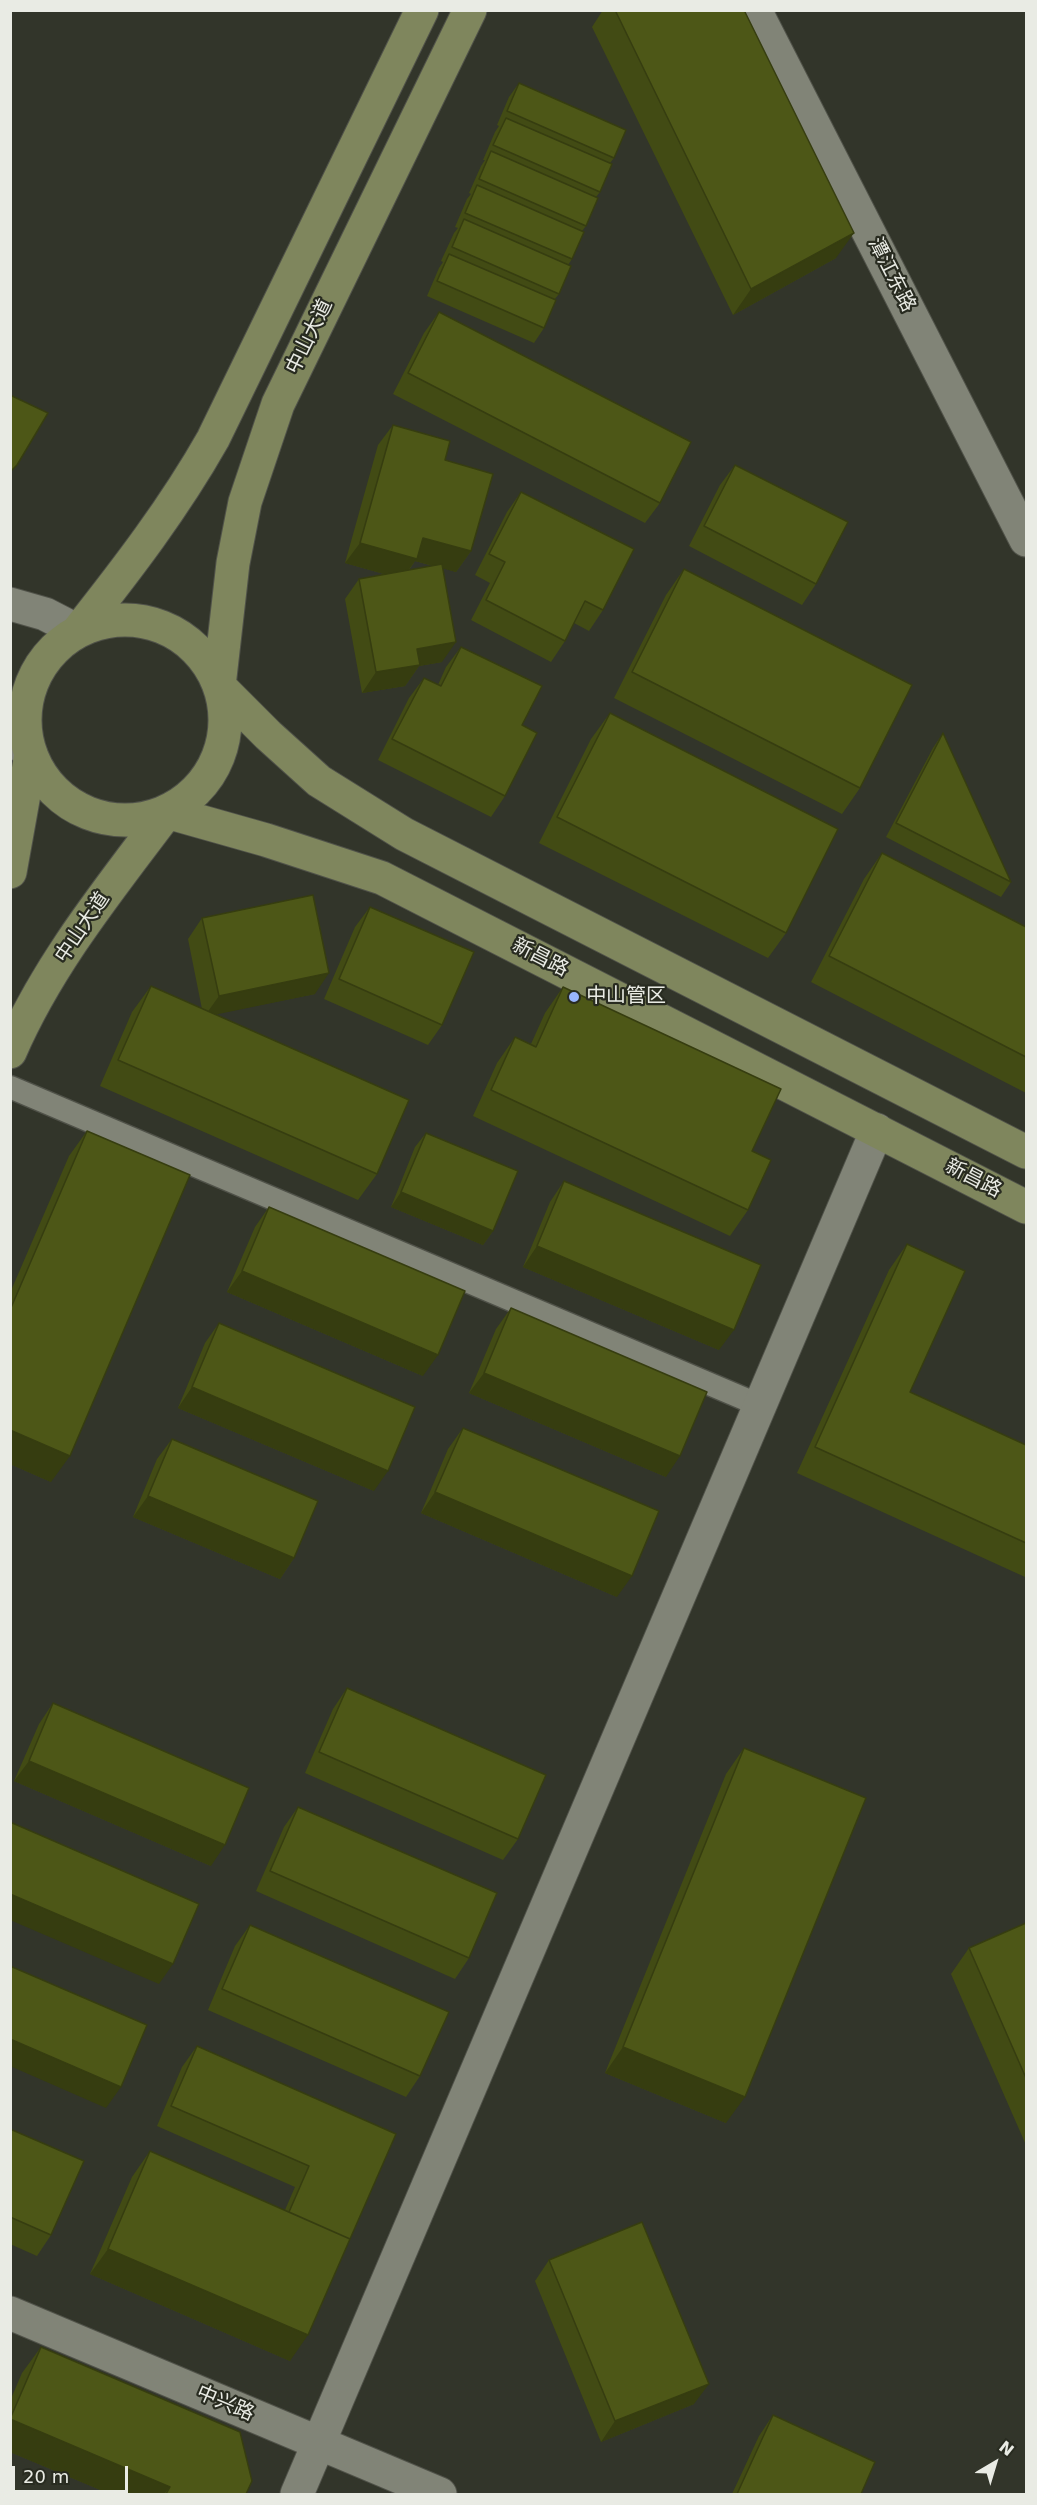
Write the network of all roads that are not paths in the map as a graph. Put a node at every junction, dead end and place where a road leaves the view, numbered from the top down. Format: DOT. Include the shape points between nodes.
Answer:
graph roads {
  1 [pos="422,10"];
  2 [pos="470,10"];
  3 [pos="755,10"];
  4 [pos="1026,540"];
  5 [pos="10,604"];
  6 [pos="78,631"];
  7 [pos="219,686"];
  8 [pos="21,745"];
  9 [pos="167,812"];
  10 [pos="10,872"];
  11 [pos="10,1052"];
  12 [pos="10,1087"];
  13 [pos="877,1130"];
  14 [pos="1026,1152"];
  15 [pos="1026,1207"];
  16 [pos="759,1405"];
  17 [pos="10,2313"];
  18 [pos="317,2443"];
  19 [pos="297,2494"];
  20 [pos="440,2494"];
  1 -- 6 [label="main road" via="213,440 164,519"];
  2 -- 7 [label="main road, 中山大道" via="278,404 245,502"];
  3 -- 4 [label="street, 潭江东路"];
  5 -- 6 [label="street" via="45,614"];
  6 -- 7 [label="main road" via="107,622 134,620 161,627 186,641 206,661"];
  6 -- 8 [label="main road" via="54,648 37,672 26,699"];
  7 -- 9 [label="main road" via="225,716 222,745 211,773 192,795"];
  7 -- 14 [label="main road" via="319,781 404,834"];
  8 -- 9 [label="main road" via="44,780 64,800 89,814 113,820 138,820"];
  8 -- 10 [label="main road"];
  9 -- 11 [label="main road, 中山大道" via="67,950"];
  9 -- 13 [label="main road, 新昌路" via="382,878"];
  12 -- 16 [label="lane"];
  13 -- 15 [label="main road, 新昌路"];
  13 -- 16 [label="street"];
  16 -- 18 [label="street"];
  17 -- 18 [label="street, 中兴路"];
  18 -- 19 [label="street"];
  18 -- 20 [label="street, 中兴路"];
}
